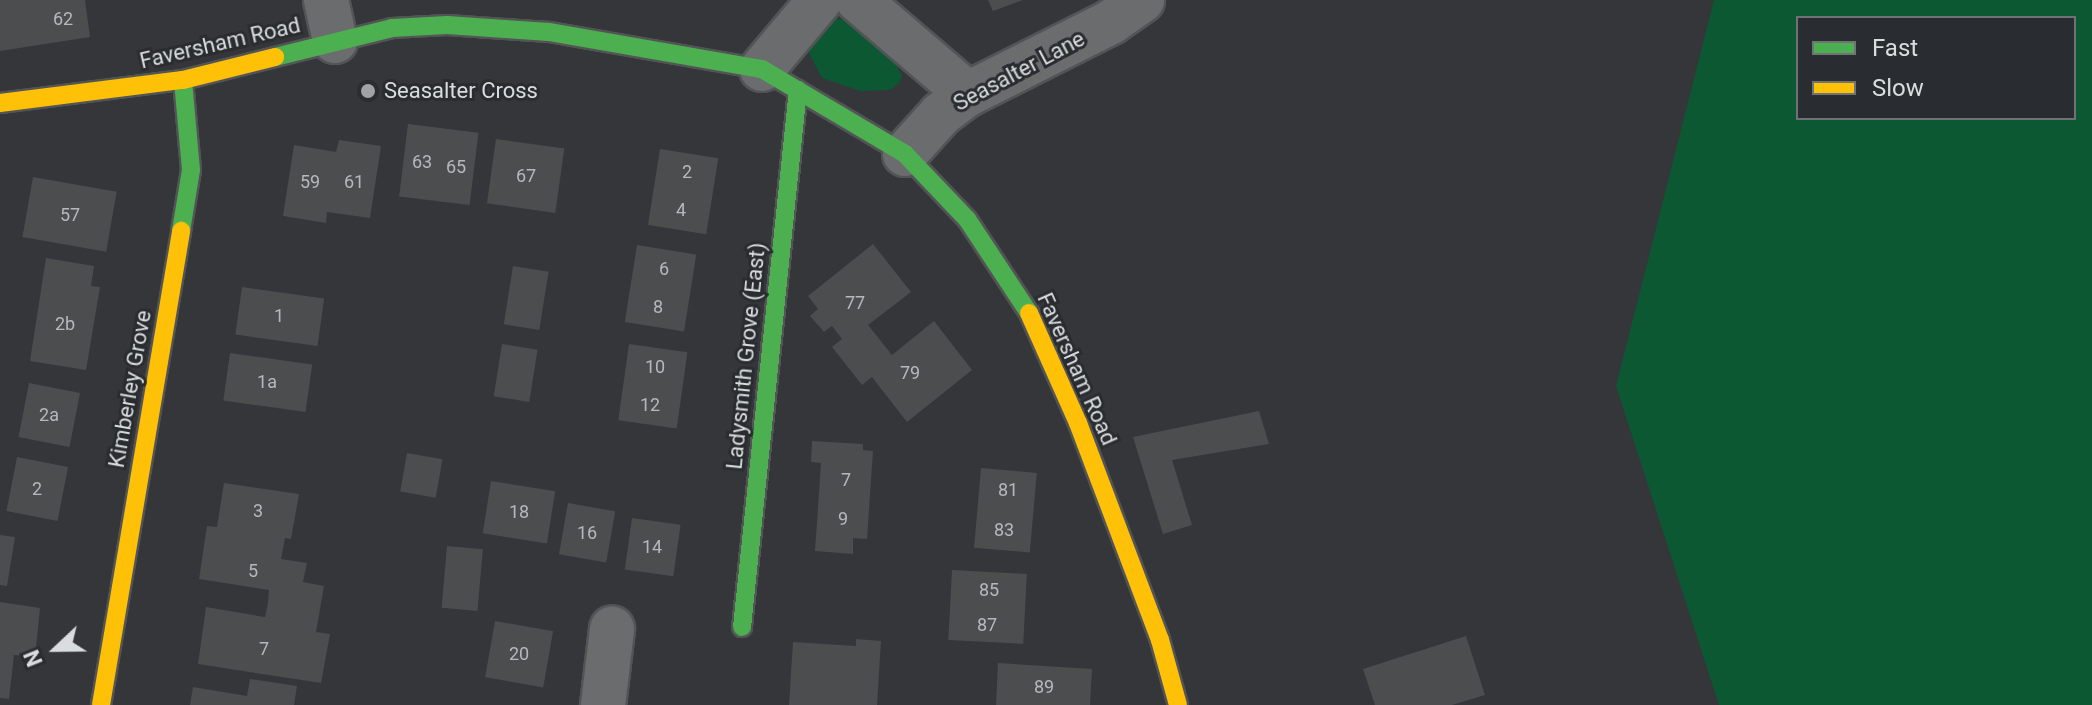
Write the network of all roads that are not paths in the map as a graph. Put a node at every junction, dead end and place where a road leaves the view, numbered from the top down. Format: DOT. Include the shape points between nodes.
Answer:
graph roads {
  1 [pos="820,0"];
  2 [pos="858,0"];
  3 [pos="1142,0"];
  4 [pos="330,20"];
  5 [pos="183,80"];
  6 [pos="780,80"];
  7 [pos="968,94"];
  8 [pos="0,103"];
  9 [pos="905,154"];
  10 [pos="742,627"];
  11 [pos="612,629"];
  12 [pos="101,705"];
  13 [pos="603,705"];
  14 [pos="1178,705"];
  1 -- 6 [label="street"];
  2 -- 7 [label="street"];
  3 -- 7 [label="street, Seasalter Lane" via="1111,22"];
  4 -- 5 [label="street, Faversham Road"];
  4 -- 6 [label="street, Faversham Road" via="392,28 447,25 549,32"];
  5 -- 8 [label="street, Faversham Road"];
  5 -- 12 [label="street, Kimberley Grove" via="191,170"];
  6 -- 9 [label="street, Faversham Road"];
  6 -- 10 [label="street, Ladysmith Grove (East)"];
  7 -- 9 [label="street, Seasalter Lane" via="941,114"];
  9 -- 14 [label="street, Faversham Road" via="967,219 1024,303 1078,423 1160,640"];
  11 -- 13 [label="street"];
}
